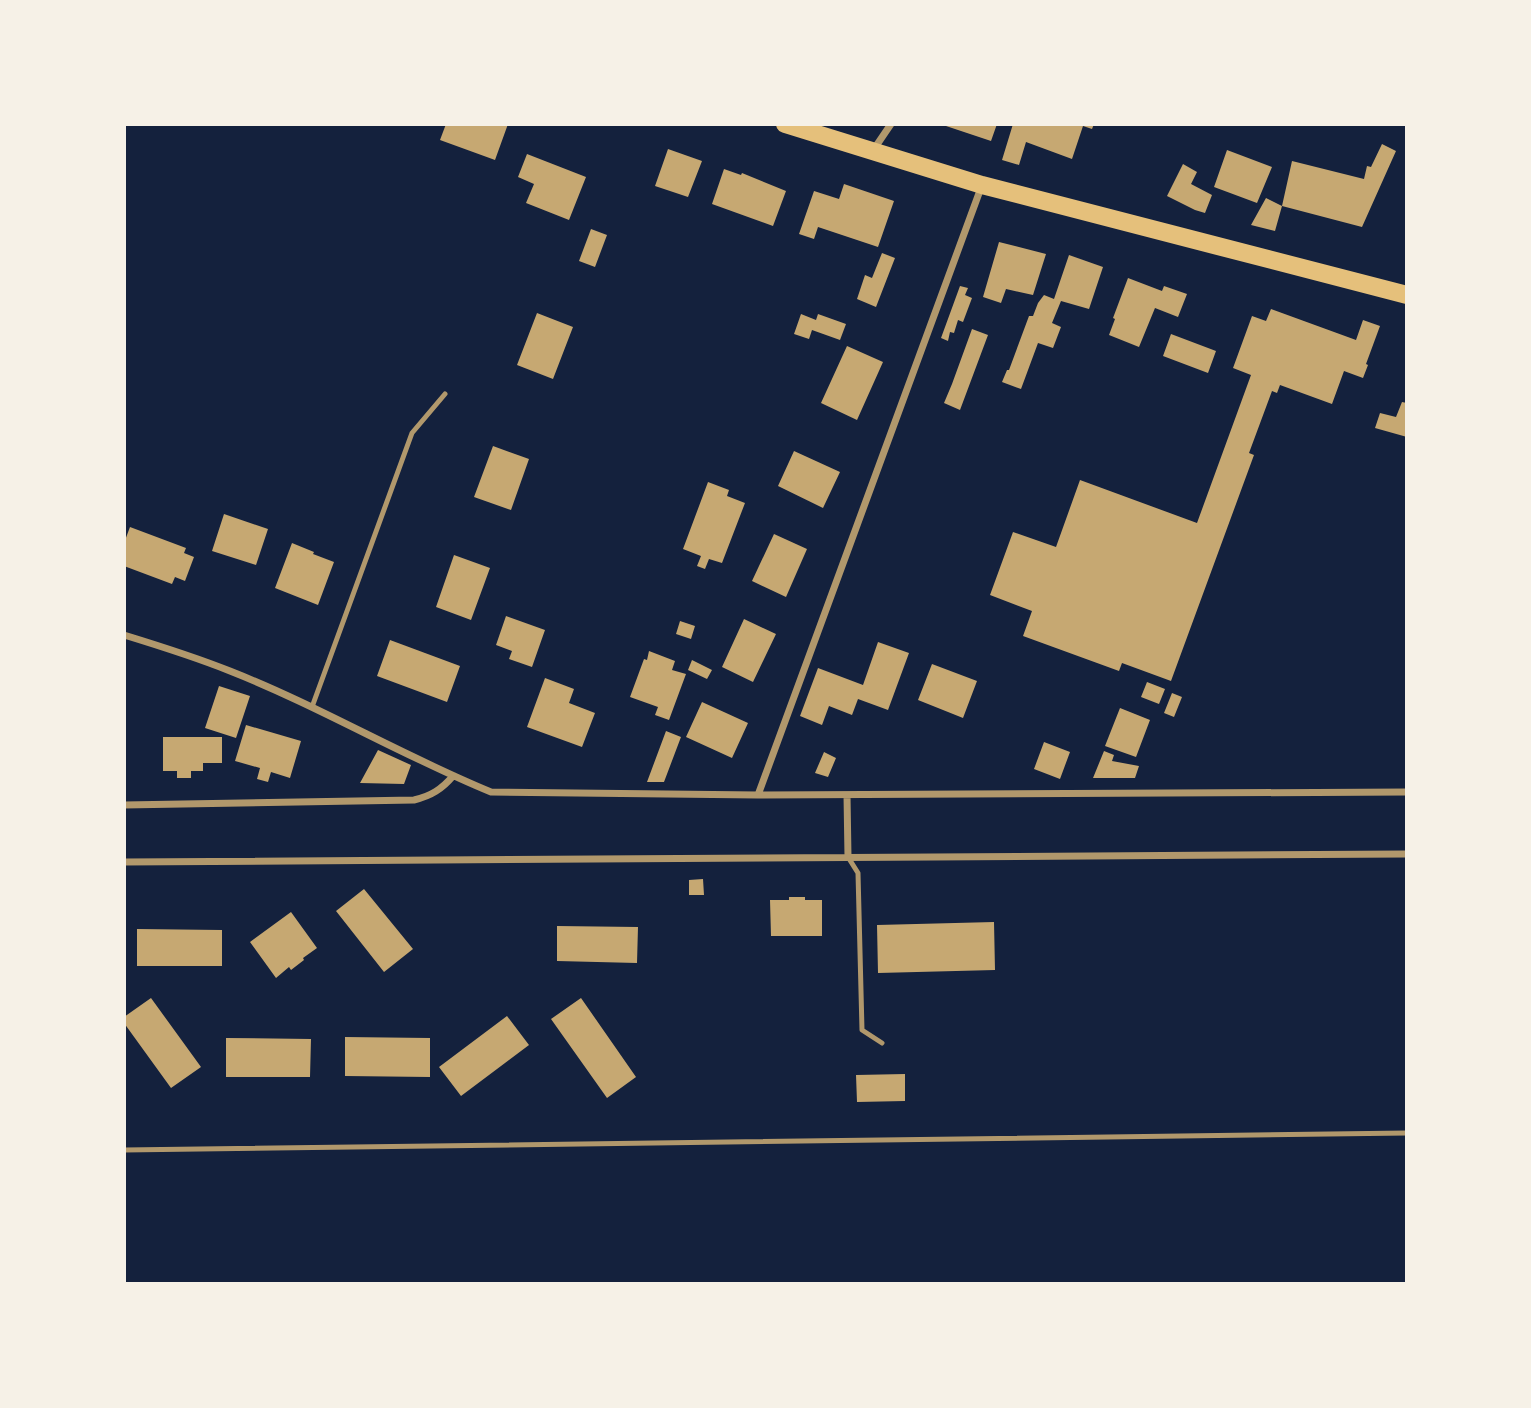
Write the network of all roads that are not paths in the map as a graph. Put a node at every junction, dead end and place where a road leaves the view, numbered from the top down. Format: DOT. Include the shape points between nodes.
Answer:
graph roads {
  1 [pos="785,124"];
  2 [pos="891,124"];
  3 [pos="872,152"];
  4 [pos="982,185"];
  5 [pos="1407,295"];
  6 [pos="445,394"];
  7 [pos="124,635"];
  8 [pos="312,708"];
  9 [pos="453,776"];
  10 [pos="1407,792"];
  11 [pos="758,795"];
  12 [pos="847,795"];
  13 [pos="124,805"];
  14 [pos="1407,854"];
  15 [pos="848,857"];
  16 [pos="124,862"];
  17 [pos="882,1043"];
  18 [pos="1407,1133"];
  19 [pos="124,1150"];
  1 -- 3 [label="main road"];
  2 -- 3 [label="street"];
  3 -- 4 [label="main road"];
  4 -- 5 [label="main road"];
  4 -- 11 [label="street"];
  6 -- 8 [label="lane" via="412,433"];
  7 -- 8 [label="street" via="232,671"];
  8 -- 9 [label="street"];
  9 -- 11 [label="street" via="491,792"];
  9 -- 13 [label="street" via="429,796 414,800"];
  10 -- 12 [label="street"];
  11 -- 12 [label="street"];
  12 -- 15 [label="street"];
  14 -- 15 [label="street"];
  15 -- 16 [label="street"];
  15 -- 17 [label="lane" via="858,873 862,1030"];
  18 -- 19 [label="lane"];
}
